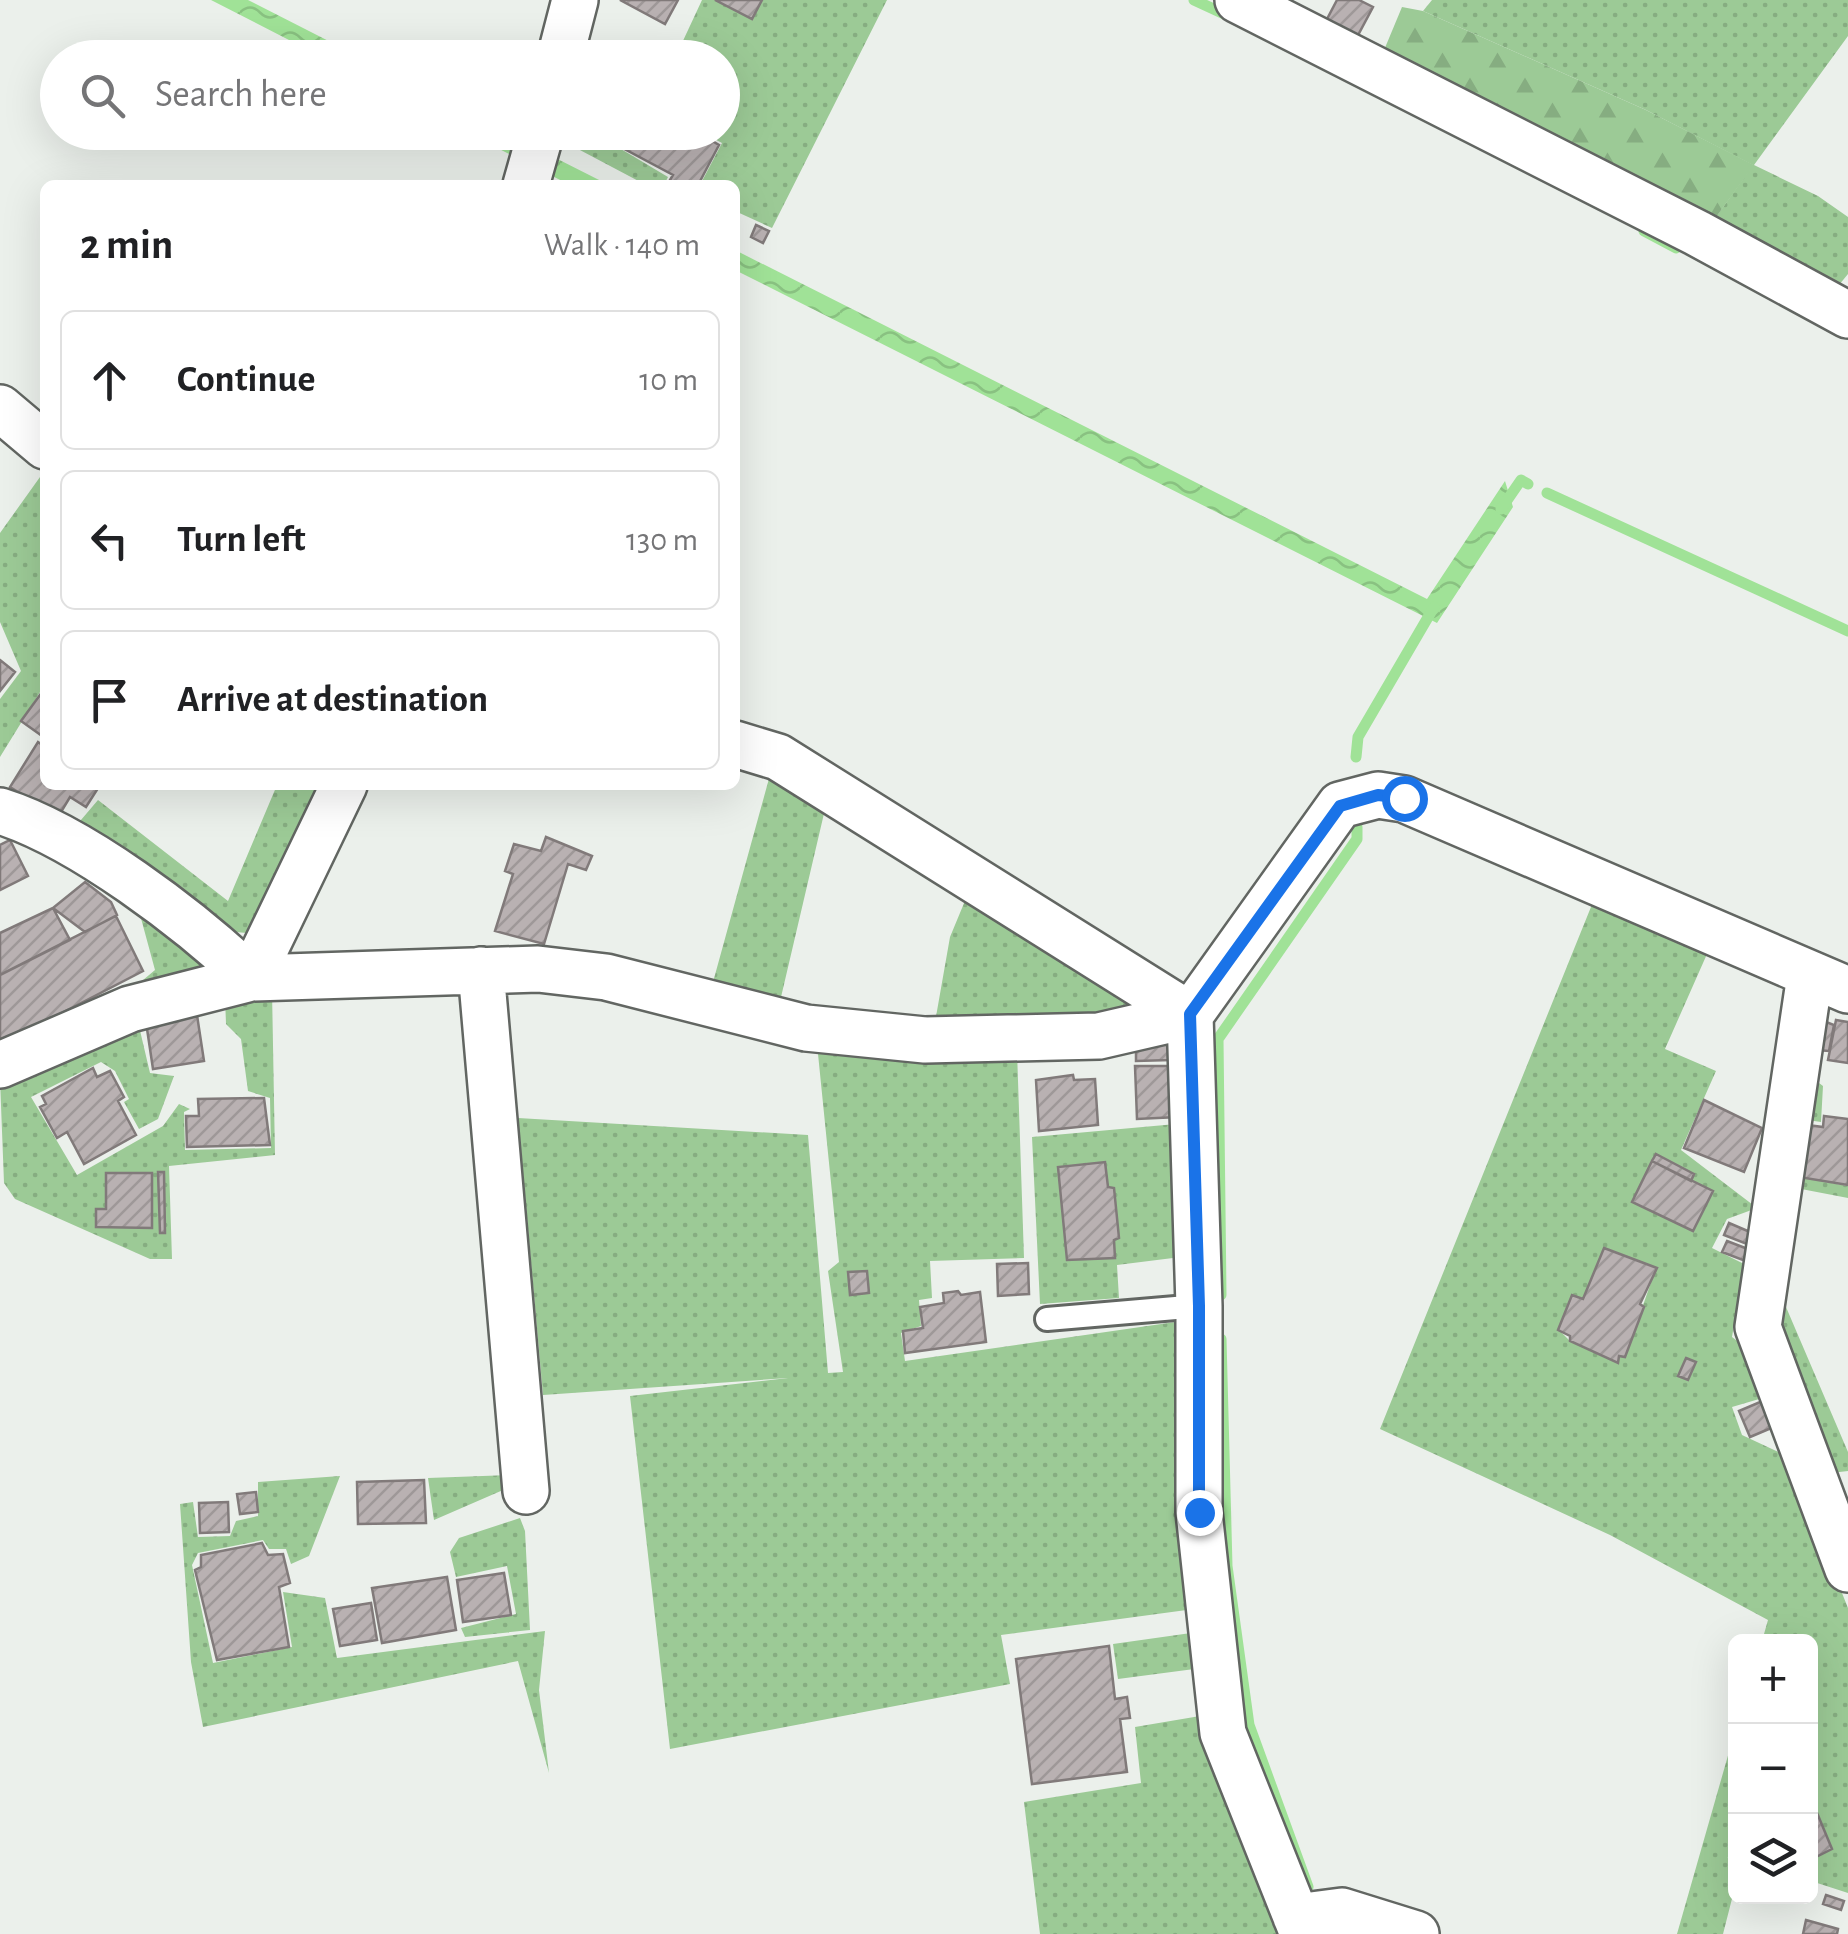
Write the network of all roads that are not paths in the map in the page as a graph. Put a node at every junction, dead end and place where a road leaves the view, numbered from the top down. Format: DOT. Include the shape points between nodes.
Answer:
graph roads {
  1 [pos="575,0"];
  2 [pos="1238,0"];
  3 [pos="565,40"];
  4 [pos="536,150"];
  5 [pos="527,180"];
  6 [pos="1848,315"];
  7 [pos="0,408"];
  8 [pos="40,442"];
  9 [pos="740,746"];
  10 [pos="342,790"];
  11 [pos="0,811"];
  12 [pos="482,970"];
  13 [pos="251,978"];
  14 [pos="1829,982"];
  15 [pos="1190,1014"];
  16 [pos="0,1064"];
  17 [pos="1199,1306"];
  18 [pos="1048,1319"];
  19 [pos="526,1491"];
  20 [pos="1848,1569"];
  21 [pos="1299,1926"];
  22 [pos="1416,1934"];
  1 -- 3 [label="street"];
  2 -- 6 [label="street"];
  4 -- 5 [label="street"];
  7 -- 8 [label="street"];
  9 -- 15 [label="street" via="778,757"];
  10 -- 13 [label="street"];
  11 -- 13 [label="street" via="92,858 178,916"];
  12 -- 13 [label="street"];
  12 -- 15 [label="street" via="606,977 806,1028 925,1040 1100,1036"];
  12 -- 19 [label="street"];
  13 -- 16 [label="street" via="130,1009"];
  14 -- 15 [label="street" via="1404,798 1378,795 1340,806"];
  14 -- 20 [label="street" via="1758,1327"];
  15 -- 17 [label="street"];
  17 -- 18 [label="lane"];
  17 -- 21 [label="street" via="1199,1512 1223,1732"];
  21 -- 22 [label="street" via="1342,1912"];
}
